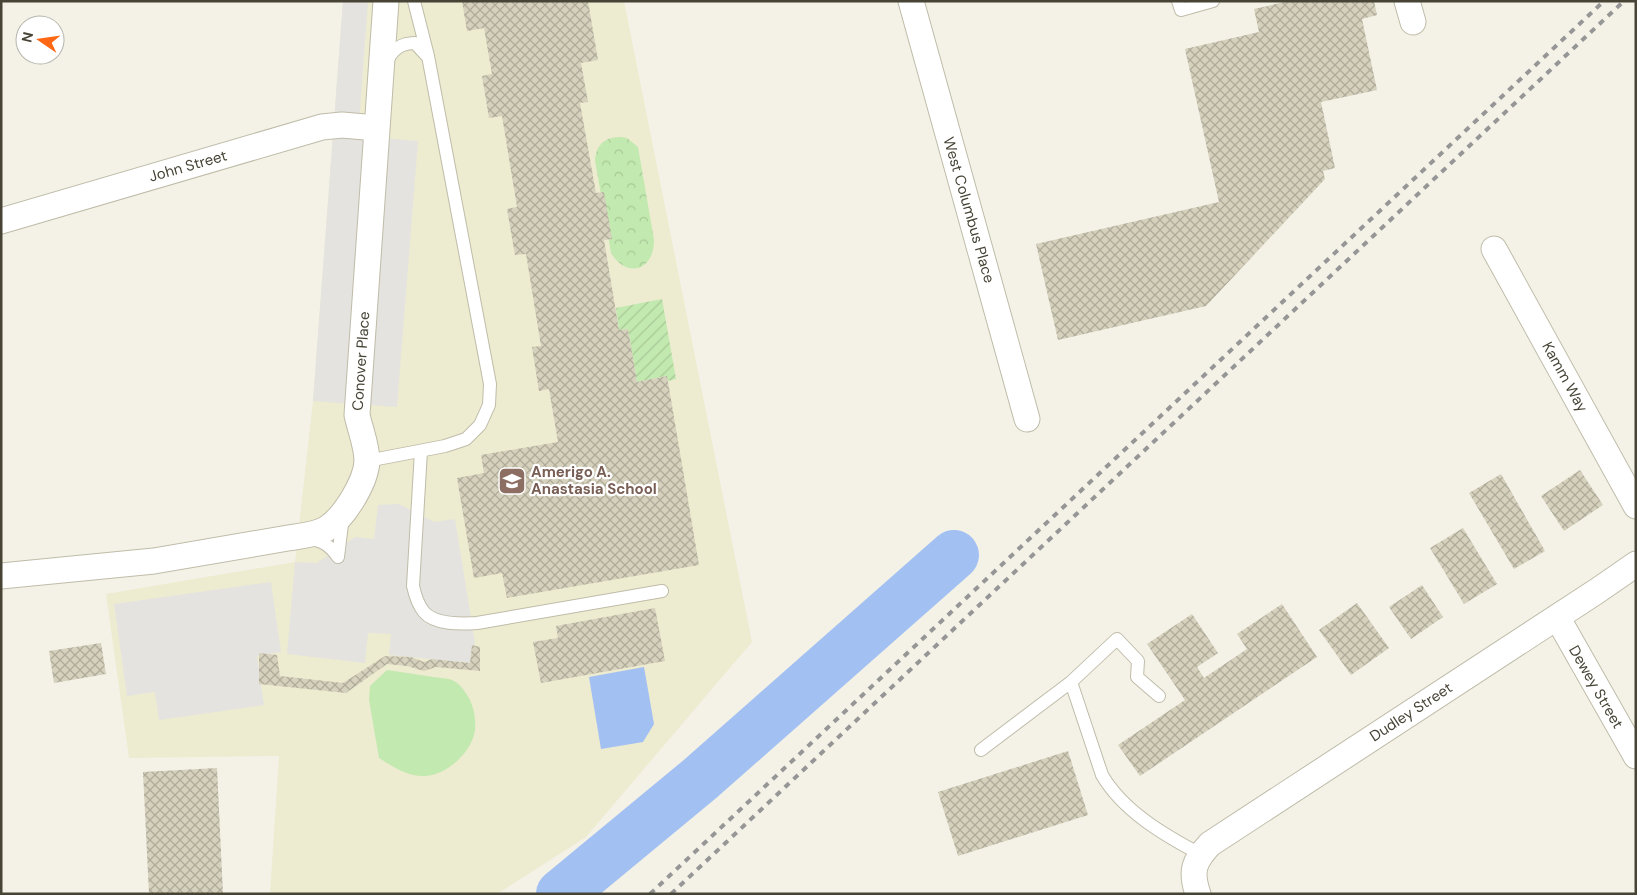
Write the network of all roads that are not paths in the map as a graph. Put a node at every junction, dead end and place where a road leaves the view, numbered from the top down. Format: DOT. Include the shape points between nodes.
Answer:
graph roads {
  1 [pos="386,1"];
  2 [pos="414,1"];
  3 [pos="911,1"];
  4 [pos="1178,1"];
  5 [pos="1213,1"];
  6 [pos="428,56"];
  7 [pos="381,76"];
  8 [pos="377,128"];
  9 [pos="1,221"];
  10 [pos="1494,249"];
  11 [pos="1027,419"];
  12 [pos="421,451"];
  13 [pos="367,461"];
  14 [pos="1636,506"];
  15 [pos="1636,564"];
  16 [pos="1,576"];
  17 [pos="662,591"];
  18 [pos="1557,617"];
  19 [pos="1071,682"];
  20 [pos="1159,696"];
  21 [pos="981,750"];
  22 [pos="1636,756"];
  23 [pos="1197,861"];
  24 [pos="1198,894"];
  1 -- 7 [label="street, Conover Place"];
  2 -- 6 [label="lane"];
  3 -- 11 [label="street, West Columbus Place"];
  4 -- 5 [label="lane" via="1181,10"];
  6 -- 7 [label="lane" via="415,43 405,43 392,52"];
  6 -- 12 [label="lane" via="490,384 489,405 480,425 466,439"];
  7 -- 8 [label="street, Conover Place"];
  8 -- 9 [label="street, John Street" via="322,127"];
  8 -- 13 [label="street, Conover Place" via="357,415"];
  10 -- 14 [label="street, Kamm Way"];
  12 -- 13 [label="lane"];
  12 -- 17 [label="lane" via="413,586 424,612 435,620 477,623"];
  13 -- 16 [label="street, Conover Place" via="361,484 344,511 326,528 310,534 154,561"];
  15 -- 18 [label="street, Dudley Street"];
  18 -- 22 [label="street, Dewey Street"];
  18 -- 23 [label="street, Dudley Street" via="1210,844"];
  19 -- 20 [label="lane" via="1117,639 1138,661 1137,677"];
  19 -- 21 [label="lane"];
  19 -- 23 [label="lane" via="1102,776 1110,790"];
  23 -- 24 [label="street" via="1194,882"];
}
